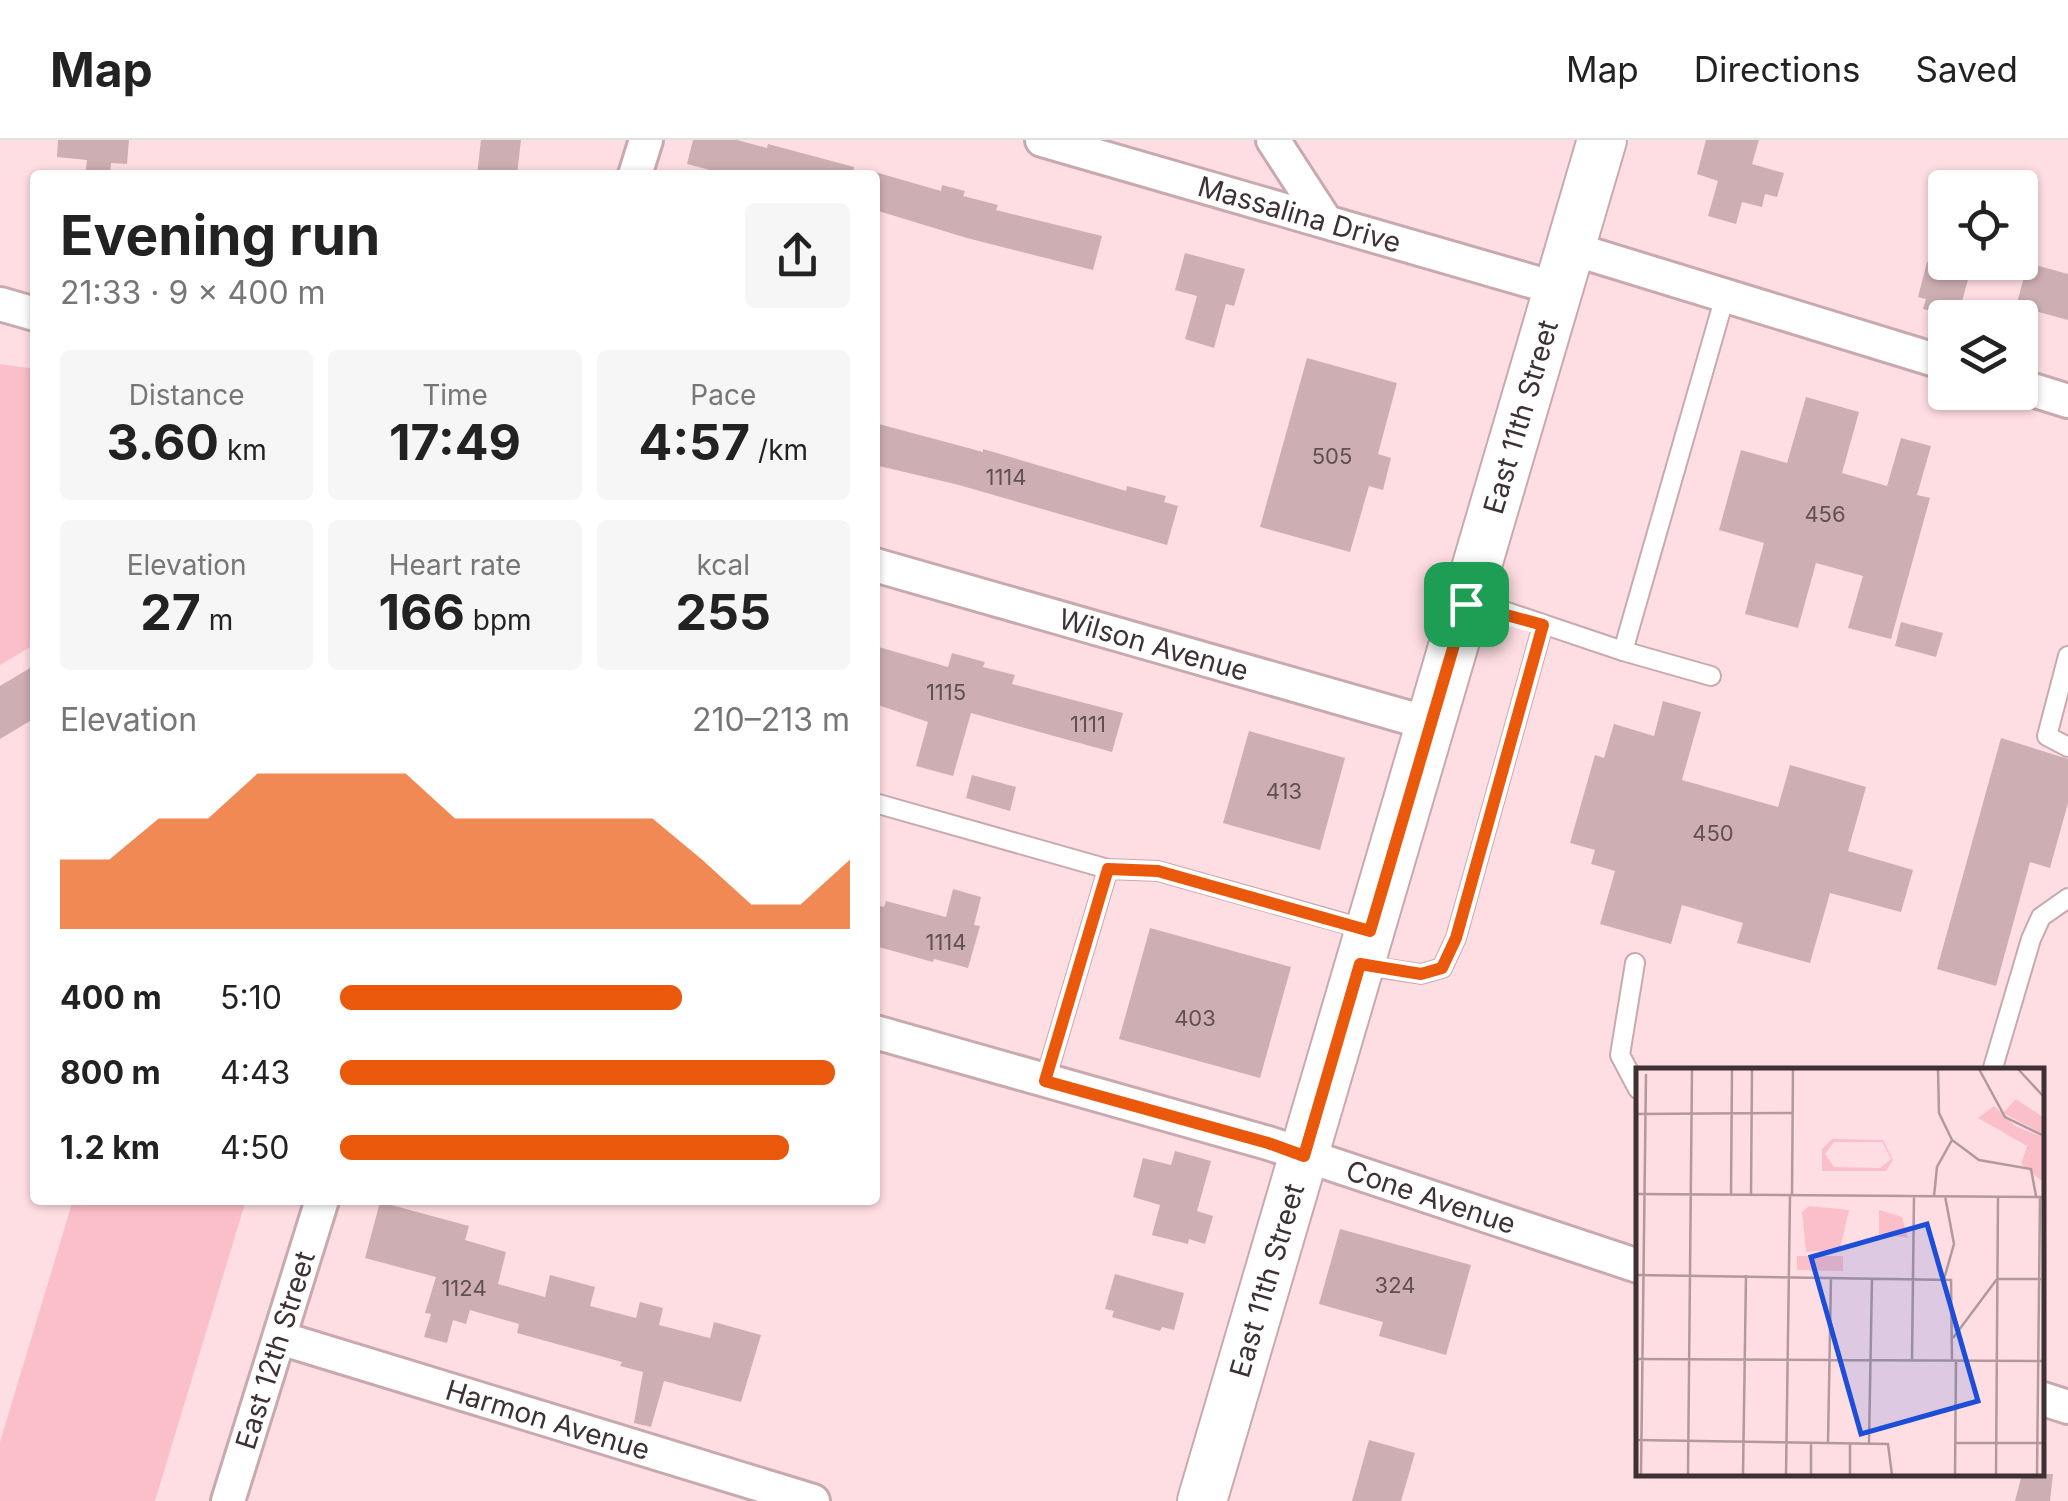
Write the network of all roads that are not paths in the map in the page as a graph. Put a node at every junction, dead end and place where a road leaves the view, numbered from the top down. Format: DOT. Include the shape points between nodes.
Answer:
graph roads {
  1 [pos="646,140"];
  2 [pos="1042,140"];
  3 [pos="1273,140"];
  4 [pos="1602,140"];
  5 [pos="637,170"];
  6 [pos="1325,220"];
  7 [pos="1564,269"];
  8 [pos="1725,296"];
  9 [pos="0,304"];
  10 [pos="30,313"];
  11 [pos="1928,358"];
  12 [pos="2038,391"];
  13 [pos="2068,400"];
  14 [pos="880,567"];
  15 [pos="1466,604"];
  16 [pos="1543,625"];
  17 [pos="1623,651"];
  18 [pos="2068,656"];
  19 [pos="1711,676"];
  20 [pos="1430,724"];
  21 [pos="2068,746"];
  22 [pos="880,804"];
  23 [pos="1108,869"];
  24 [pos="2068,898"];
  25 [pos="1365,948"];
  26 [pos="1635,964"];
  27 [pos="880,1033"];
  28 [pos="1993,1068"];
  29 [pos="1045,1081"];
  30 [pos="1636,1085"];
  31 [pos="1304,1156"];
  32 [pos="320,1205"];
  33 [pos="1636,1265"];
  34 [pos="280,1338"];
  35 [pos="2043,1399"];
  36 [pos="2068,1407"];
  37 [pos="228,1501"];
  38 [pos="813,1501"];
  39 [pos="1202,1501"];
  1 -- 5 [label="street"];
  2 -- 6 [label="street, Massalina Drive"];
  3 -- 6 [label="street"];
  4 -- 7 [label="main road, East 11th Street"];
  6 -- 7 [label="street, Massalina Drive"];
  7 -- 8 [label="street, Massalina Drive"];
  7 -- 15 [label="main road, East 11th Street"];
  8 -- 11 [label="street, Massalina Drive"];
  8 -- 17 [label="lane"];
  9 -- 10 [label="street"];
  12 -- 13 [label="street"];
  14 -- 20 [label="street, Wilson Avenue"];
  15 -- 16 [label="lane"];
  15 -- 20 [label="main road, East 11th Street"];
  16 -- 17 [label="lane"];
  16 -- 25 [label="lane" via="1442,968 1421,974"];
  17 -- 19 [label="lane"];
  18 -- 21 [label="lane" via="2048,736"];
  20 -- 25 [label="main road, East 11th Street"];
  22 -- 23 [label="lane"];
  23 -- 25 [label="lane" via="1158,871"];
  23 -- 29 [label="lane"];
  24 -- 28 [label="lane" via="2041,917 2031,939"];
  25 -- 31 [label="main road, East 11th Street"];
  26 -- 30 [label="lane" via="1620,1055"];
  27 -- 29 [label="street, Cone Avenue"];
  29 -- 31 [label="street, Cone Avenue"];
  31 -- 33 [label="street, Cone Avenue"];
  31 -- 39 [label="main road, East 11th Street"];
  32 -- 34 [label="street, East 12th Street"];
  34 -- 37 [label="street, East 12th Street"];
  34 -- 38 [label="street, Harmon Avenue"];
  35 -- 36 [label="street"];
}
